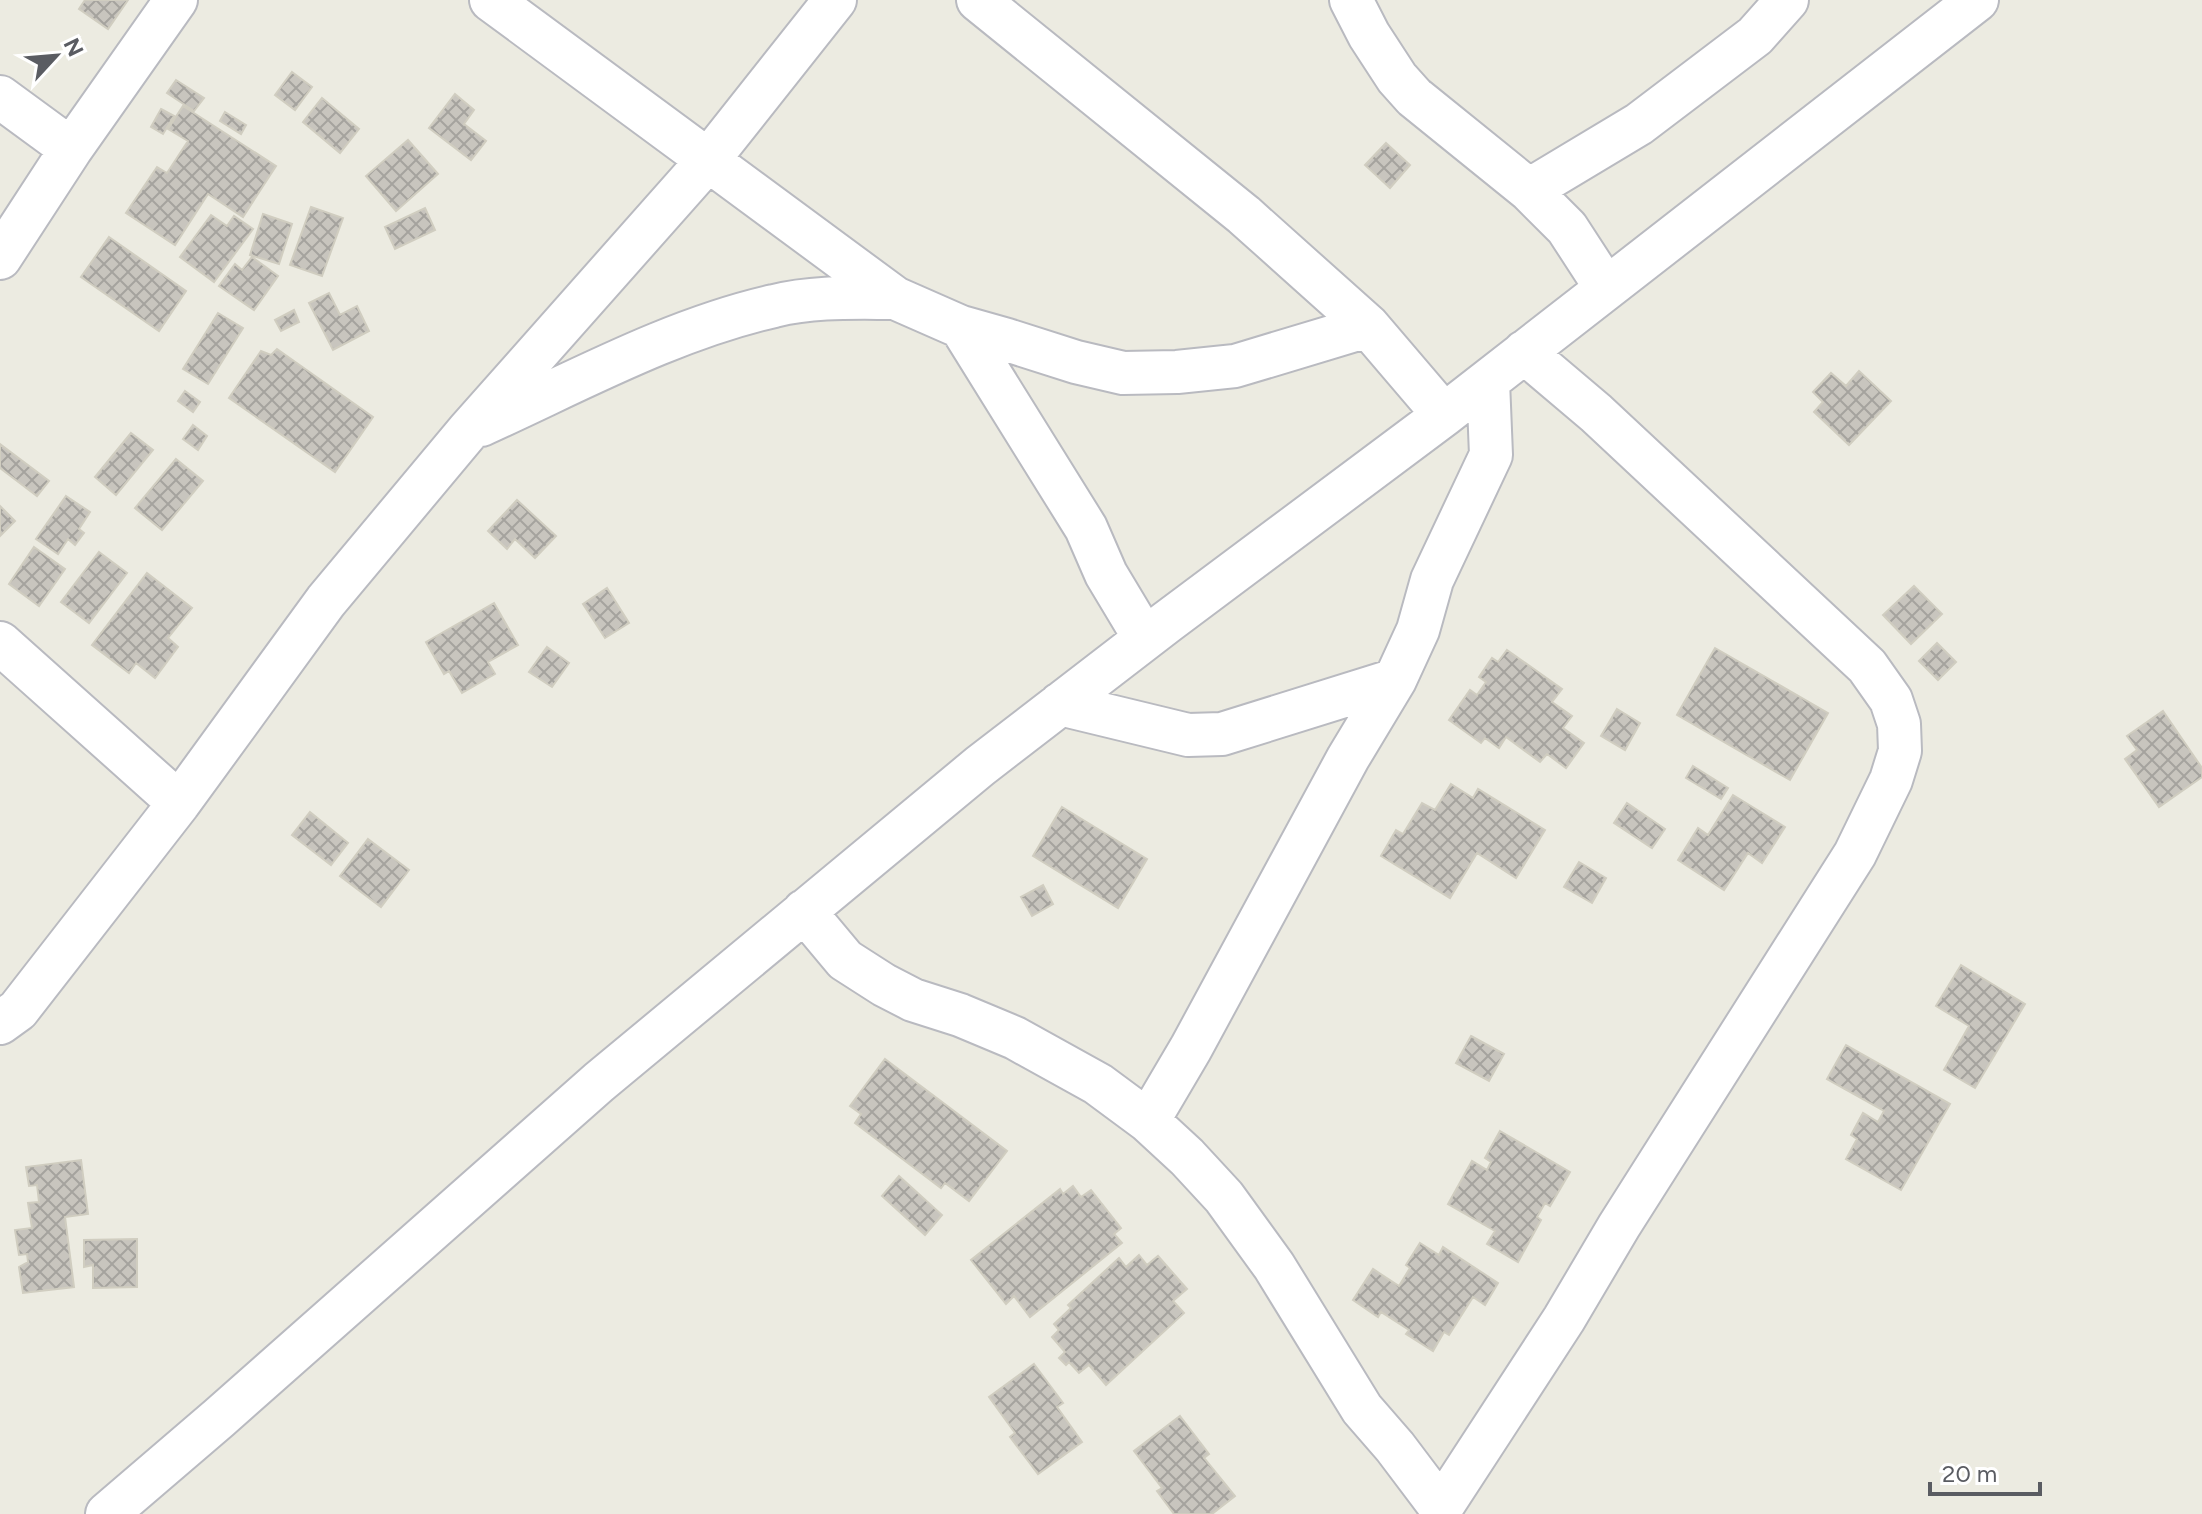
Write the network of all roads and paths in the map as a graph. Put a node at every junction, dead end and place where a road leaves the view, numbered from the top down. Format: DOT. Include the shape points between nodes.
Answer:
graph roads {
  1 [pos="176,0"];
  2 [pos="491,0"];
  3 [pos="835,0"];
  4 [pos="978,0"];
  5 [pos="1351,0"];
  6 [pos="1787,0"];
  7 [pos="1977,0"];
  8 [pos="0,97"];
  9 [pos="71,149"];
  10 [pos="709,159"];
  11 [pos="1529,190"];
  12 [pos="0,258"];
  13 [pos="1606,288"];
  14 [pos="895,298"];
  15 [pos="1368,326"];
  16 [pos="961,327"];
  17 [pos="1524,352"];
  18 [pos="1488,381"];
  19 [pos="1444,415"];
  20 [pos="468,431"];
  21 [pos="1145,639"];
  22 [pos="0,643"];
  23 [pos="1395,680"];
  24 [pos="1060,704"];
  25 [pos="179,803"];
  26 [pos="804,911"];
  27 [pos="0,1023"];
  28 [pos="1148,1121"];
  29 [pos="1443,1511"];
  30 [pos="107,1514"];
  1 -- 9 [label="street"];
  2 -- 10 [label="street"];
  3 -- 10 [label="street"];
  4 -- 15 [label="street" via="1216,191"];
  5 -- 11 [label="street" via="1376,46 1414,97"];
  6 -- 11 [label="street" via="1755,36 1639,124"];
  7 -- 13 [label="street"];
  8 -- 9 [label="street"];
  9 -- 12 [label="street"];
  10 -- 14 [label="street"];
  10 -- 20 [label="street"];
  11 -- 13 [label="street" via="1567,228"];
  13 -- 17 [label="street"];
  14 -- 16 [label="street"];
  14 -- 20 [label="street" via="775,305 713,324"];
  15 -- 16 [label="street" via="1235,366 1123,373"];
  15 -- 19 [label="street"];
  16 -- 21 [label="street" via="1086,528"];
  17 -- 18 [label="street"];
  17 -- 29 [label="street" via="1867,666 1891,700 1900,751 1855,854"];
  18 -- 19 [label="street"];
  18 -- 23 [label="street" via="1491,455 1432,580 1418,630"];
  19 -- 21 [label="street"];
  20 -- 25 [label="street" via="326,601"];
  21 -- 24 [label="street"];
  22 -- 25 [label="street"];
  23 -- 24 [label="street" via="1222,734 1188,735"];
  23 -- 28 [label="street"];
  24 -- 26 [label="street"];
  25 -- 27 [label="street" via="18,1010"];
  26 -- 28 [label="street" via="845,960 884,985 1015,1038 1098,1084"];
  26 -- 30 [label="street" via="599,1082"];
  28 -- 29 [label="street" via="1224,1197 1274,1266 1362,1409"];
}
